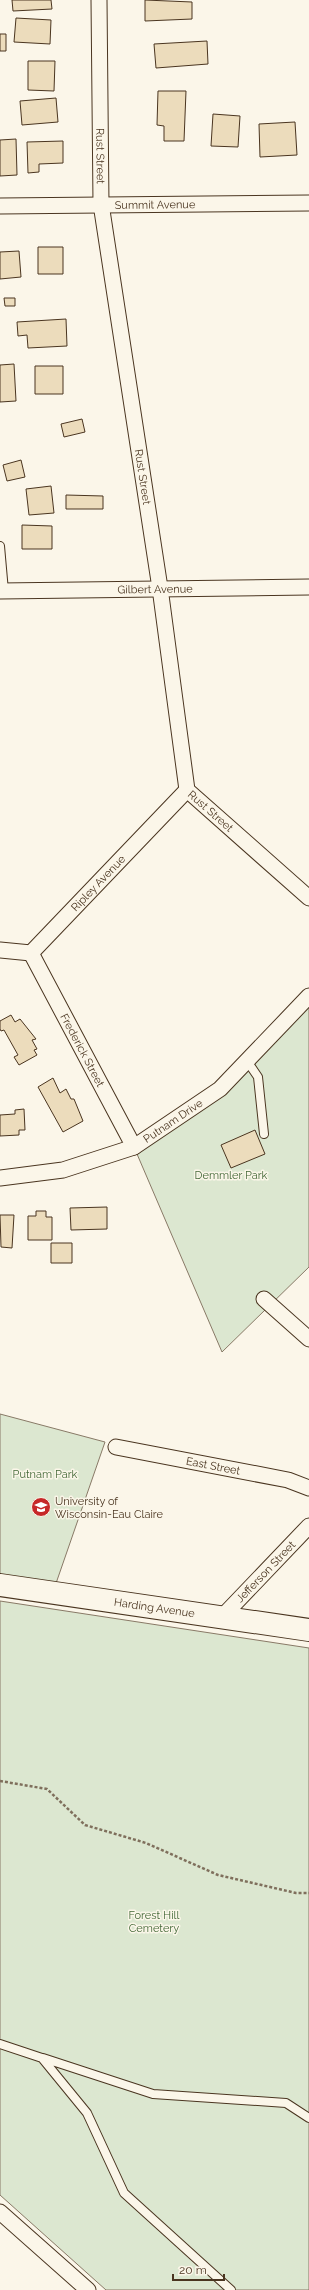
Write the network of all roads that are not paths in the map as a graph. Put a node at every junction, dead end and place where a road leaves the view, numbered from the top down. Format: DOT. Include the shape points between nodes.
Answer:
graph roads {
  1 [pos="99,0"];
  2 [pos="309,203"];
  3 [pos="101,204"];
  4 [pos="0,206"];
  5 [pos="0,546"];
  6 [pos="309,587"];
  7 [pos="160,588"];
  8 [pos="2,591"];
  9 [pos="187,790"];
  10 [pos="309,898"];
  11 [pos="0,950"];
  12 [pos="31,953"];
  13 [pos="309,996"];
  14 [pos="247,1061"];
  15 [pos="264,1134"];
  16 [pos="134,1147"];
  17 [pos="0,1178"];
  18 [pos="264,1299"];
  19 [pos="309,1339"];
  20 [pos="116,1447"];
  21 [pos="309,1488"];
  22 [pos="309,1526"];
  23 [pos="0,1584"];
  24 [pos="222,1617"];
  25 [pos="309,1630"];
  26 [pos="0,2044"];
  27 [pos="42,2058"];
  28 [pos="309,2118"];
  29 [pos="0,2212"];
  30 [pos="88,2290"];
  31 [pos="231,2290"];
  1 -- 3 [label="street, Rust Street"];
  2 -- 3 [label="street, Summit Avenue"];
  3 -- 4 [label="street, Summit Avenue"];
  3 -- 7 [label="street, Rust Street"];
  5 -- 8 [label="lane"];
  6 -- 7 [label="street, Gilbert Avenue"];
  7 -- 8 [label="street, Gilbert Avenue"];
  7 -- 9 [label="street, Rust Street"];
  9 -- 10 [label="street, Rust Street"];
  9 -- 12 [label="street, Ripley Avenue"];
  11 -- 12 [label="street"];
  12 -- 16 [label="street, Frederick Street"];
  13 -- 14 [label="street, Putnam Drive"];
  14 -- 15 [label="lane" via="258,1077"];
  14 -- 16 [label="street, Putnam Drive" via="220,1089"];
  16 -- 17 [label="street, Putnam Drive" via="62,1170"];
  18 -- 19 [label="street"];
  20 -- 21 [label="street, East Street" via="281,1478"];
  22 -- 24 [label="street, Jefferson Street"];
  23 -- 24 [label="main road, Harding Avenue"];
  24 -- 25 [label="main road, Harding Avenue"];
  26 -- 27 [label="lane"];
  27 -- 28 [label="lane" via="153,2094 286,2103"];
  27 -- 31 [label="lane" via="87,2113 124,2193"];
  29 -- 30 [label="street"];
}
